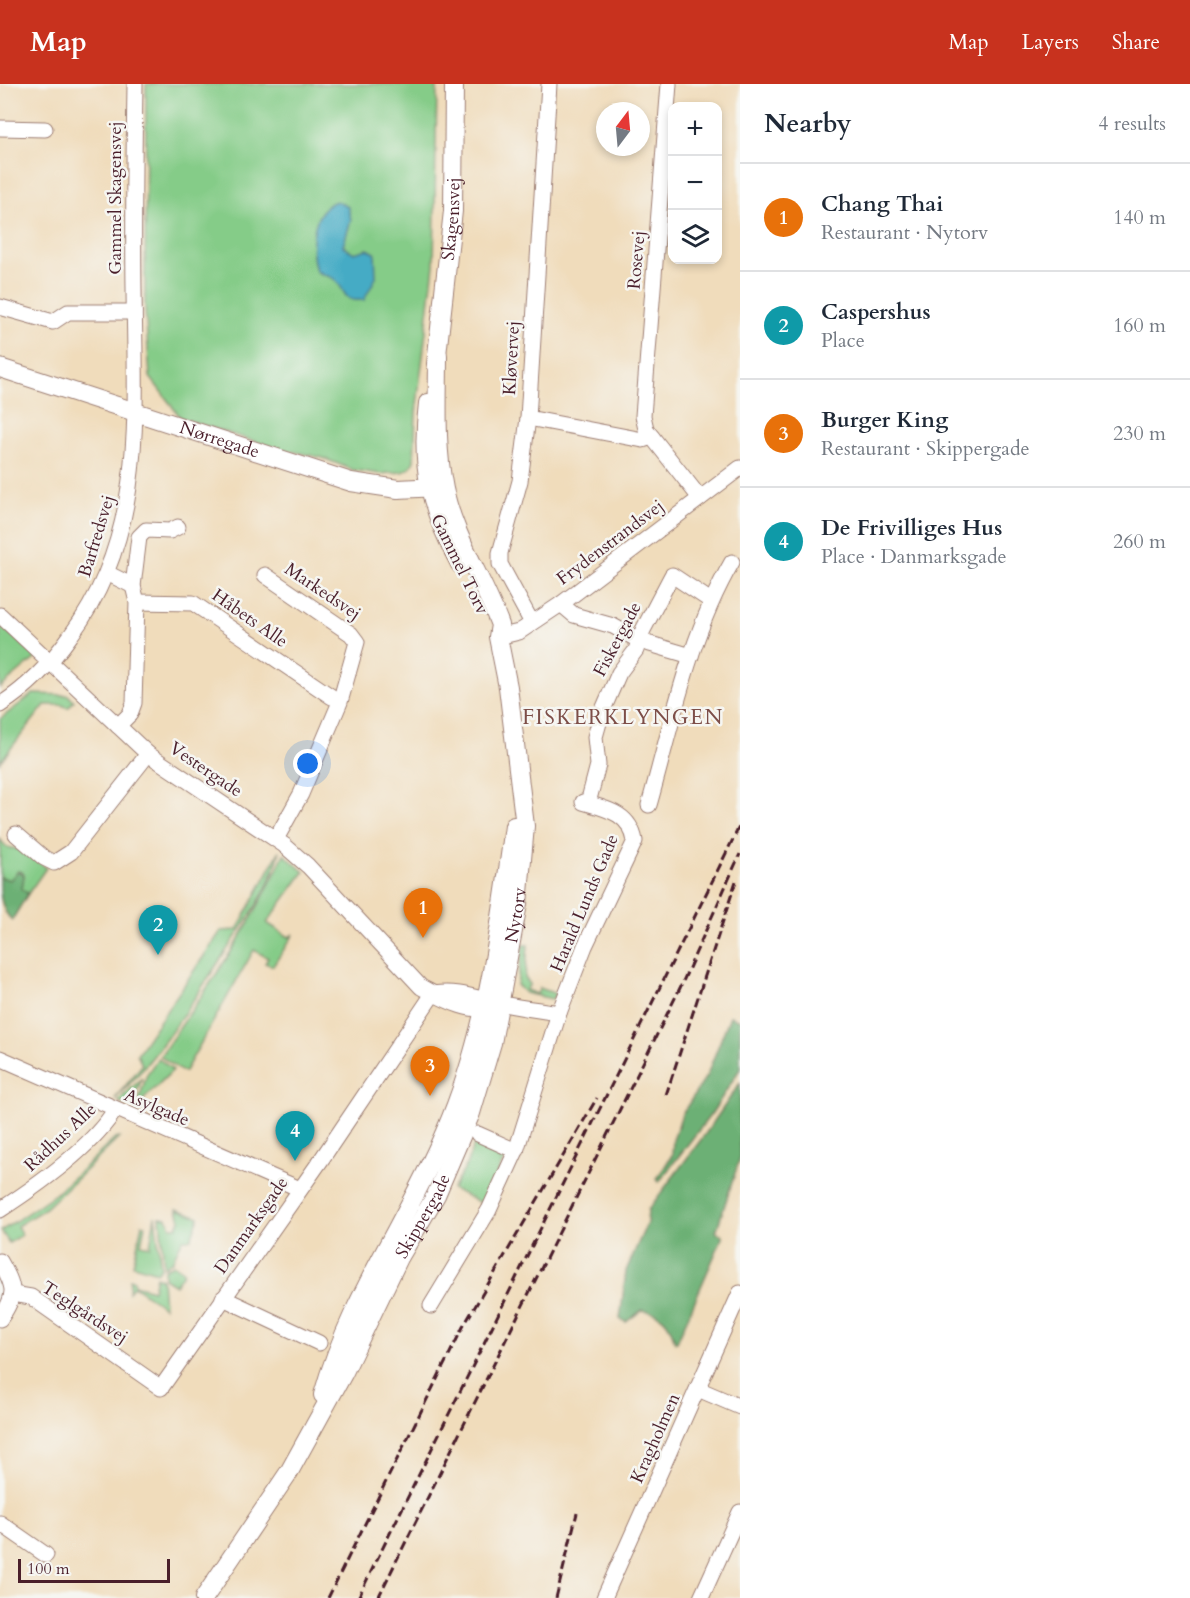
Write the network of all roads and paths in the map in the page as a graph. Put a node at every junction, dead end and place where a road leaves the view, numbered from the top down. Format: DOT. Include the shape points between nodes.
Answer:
graph roads {
  1 [pos="135,84"];
  2 [pos="454,84"];
  3 [pos="549,84"];
  4 [pos="669,84"];
  5 [pos="0,128"];
  6 [pos="45,129"];
  7 [pos="0,307"];
  8 [pos="134,312"];
  9 [pos="0,368"];
  10 [pos="134,412"];
  11 [pos="528,418"];
  12 [pos="652,437"];
  13 [pos="740,468"];
  14 [pos="436,488"];
  15 [pos="700,498"];
  16 [pos="178,527"];
  17 [pos="732,562"];
  18 [pos="107,573"];
  19 [pos="265,576"];
  20 [pos="133,586"];
  21 [pos="711,600"];
  22 [pos="137,602"];
  23 [pos="561,604"];
  24 [pos="0,615"];
  25 [pos="532,623"];
  26 [pos="498,637"];
  27 [pos="640,641"];
  28 [pos="691,656"];
  29 [pos="50,662"];
  30 [pos="332,697"];
  31 [pos="0,705"];
  32 [pos="118,726"];
  33 [pos="148,754"];
  34 [pos="586,803"];
  35 [pos="648,805"];
  36 [pos="520,825"];
  37 [pos="16,834"];
  38 [pos="276,839"];
  39 [pos="434,994"];
  40 [pos="491,1004"];
  41 [pos="559,1013"];
  42 [pos="0,1058"];
  43 [pos="115,1110"];
  44 [pos="478,1134"];
  45 [pos="516,1151"];
  46 [pos="300,1189"];
  47 [pos="0,1210"];
  48 [pos="0,1262"];
  49 [pos="13,1293"];
  50 [pos="740,1293"];
  51 [pos="224,1298"];
  52 [pos="431,1306"];
  53 [pos="0,1319"];
  54 [pos="319,1343"];
  55 [pos="161,1388"];
  56 [pos="698,1389"];
  57 [pos="740,1407"];
  58 [pos="740,1512"];
  59 [pos="0,1523"];
  60 [pos="46,1555"];
  61 [pos="204,1598"];
  62 [pos="604,1598"];
  63 [pos="701,1598"];
  1 -- 8 [label="street, Gammel Skagensvej"];
  2 -- 14 [label="main road, Skagensvej" via="453,211 438,355"];
  3 -- 11 [label="street, Kløvervej"];
  4 -- 12 [label="street, Rosevej" via="643,416"];
  5 -- 6 [label="street"];
  7 -- 8 [label="street" via="52,322 68,312"];
  8 -- 10 [label="street, Gammel Skagensvej"];
  9 -- 10 [label="main road, Nørregade"];
  10 -- 14 [label="main road, Nørregade" via="351,482 378,488"];
  10 -- 18 [label="street, Barfredsvej" via="128,506"];
  11 -- 12 [label="street" via="643,440"];
  11 -- 25 [label="street, Kløvervej" via="520,481 500,564"];
  12 -- 15 [label="street"];
  13 -- 15 [label="street, Frydenstrandsvej"];
  14 -- 26 [label="main road, Gammel Torv" via="433,508"];
  15 -- 23 [label="street, Frydenstrandsvej"];
  16 -- 20 [label="street" via="141,533"];
  17 -- 21 [label="street"];
  18 -- 20 [label="street"];
  18 -- 29 [label="street, Barfredsvej" via="92,604"];
  19 -- 38 [label="street, Markedsvej" via="351,634 357,642 340,702 301,794"];
  20 -- 22 [label="street"];
  21 -- 27 [label="street, Fiskergade" via="672,575"];
  21 -- 28 [label="street"];
  22 -- 30 [label="street, Håbets Alle" via="193,603"];
  22 -- 32 [label="street" via="134,703"];
  23 -- 25 [label="street, Frydenstrandsvej"];
  23 -- 27 [label="street" via="574,615 613,626"];
  24 -- 29 [label="street, Vestergade"];
  25 -- 26 [label="street, Frydenstrandsvej" via="519,632"];
  26 -- 36 [label="main road, Gammel Torv" via="510,697 521,792"];
  27 -- 28 [label="street"];
  27 -- 34 [label="street, Fiskergade" via="619,673 602,712 595,737 598,765"];
  28 -- 35 [label="street"];
  29 -- 31 [label="street, Barfredsvej"];
  29 -- 32 [label="street, Vestergade"];
  32 -- 33 [label="street, Vestergade"];
  33 -- 37 [label="street" via="61,860 54,863 44,858"];
  33 -- 38 [label="street, Vestergade"];
  34 -- 41 [label="street, Harald Lunds Gade" via="626,818 635,841 585,946"];
  36 -- 40 [label="main road, Nytorv" via="518,904"];
  38 -- 39 [label="street, Vestergade" via="308,866 421,987"];
  39 -- 40 [label="street" via="450,991"];
  39 -- 46 [label="street, Danmarksgade"];
  40 -- 41 [label="street"];
  40 -- 61 [label="main road, Skippergade" via="471,1113 451,1165 274,1498"];
  41 -- 45 [label="street, Harald Lunds Gade"];
  42 -- 43 [label="street, Asylgade"];
  43 -- 46 [label="street, Asylgade"];
  43 -- 47 [label="street, Rådhus Alle" via="107,1123 56,1170"];
  44 -- 45 [label="street"];
  45 -- 52 [label="street, Harald Lunds Gade" via="489,1210"];
  46 -- 51 [label="street, Danmarksgade"];
  48 -- 49 [label="street, Teglgårdsvej" via="10,1277"];
  49 -- 53 [label="street"];
  49 -- 55 [label="street, Teglgårdsvej" via="31,1297"];
  50 -- 56 [label="street, Kragholmen"];
  51 -- 54 [label="street"];
  51 -- 55 [label="street, Danmarksgade"];
  56 -- 57 [label="street"];
  56 -- 62 [label="street, Kragholmen"];
  58 -- 63 [label="street"];
  59 -- 60 [label="street"];
}
